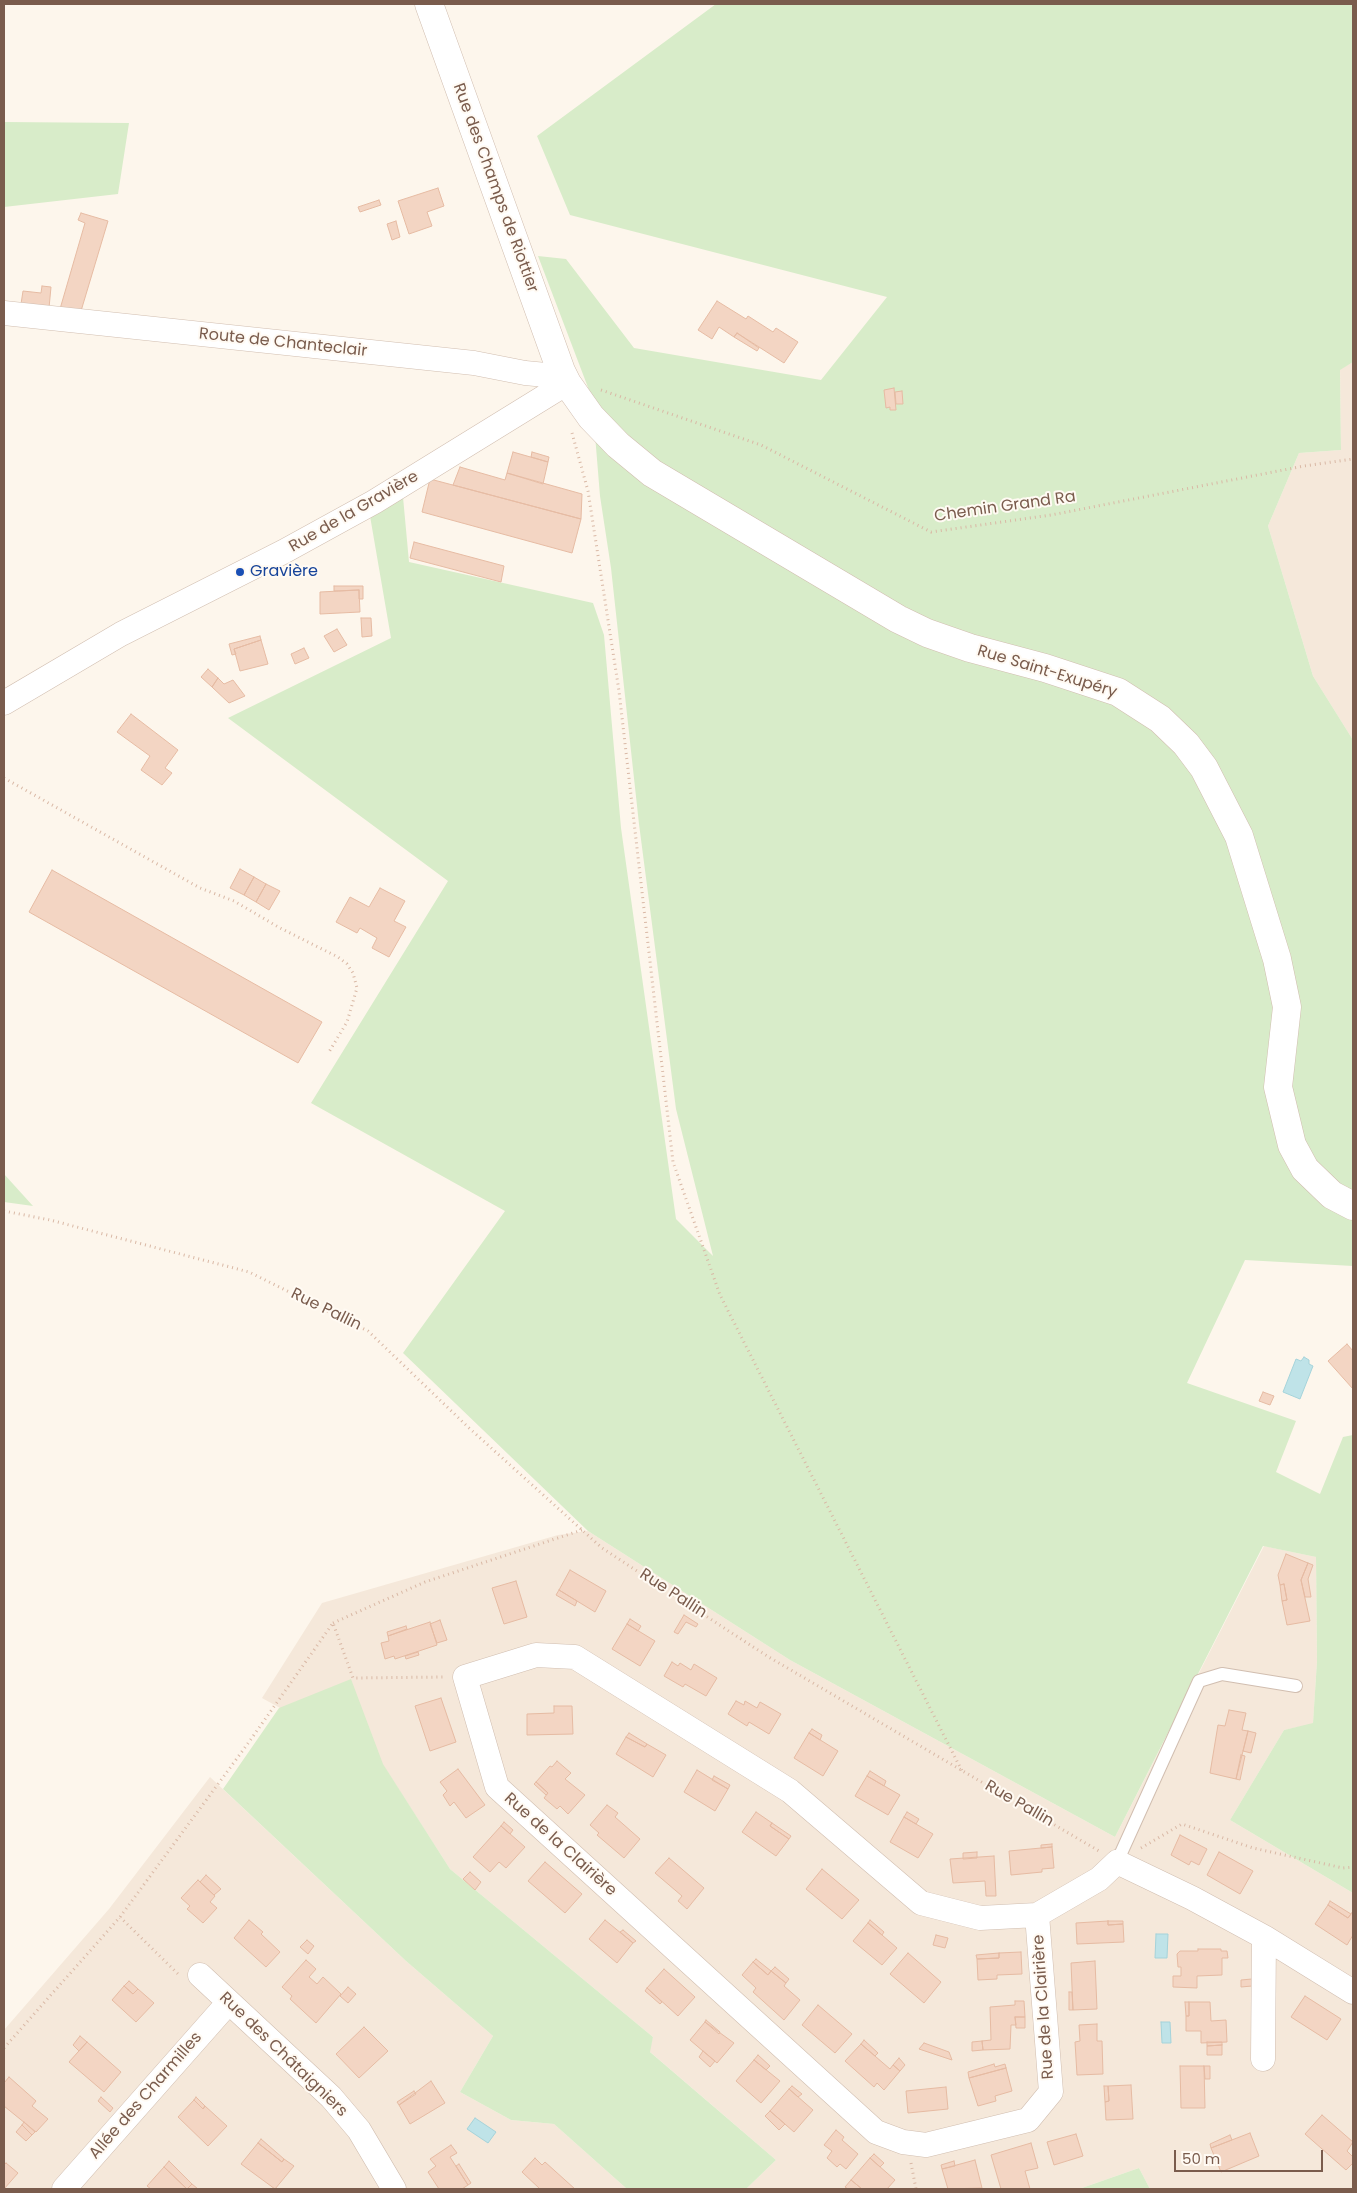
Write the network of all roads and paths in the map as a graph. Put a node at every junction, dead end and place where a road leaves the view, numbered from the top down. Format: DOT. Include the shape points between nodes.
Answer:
graph roads {
  1 [pos="429,4"];
  2 [pos="4,313"];
  3 [pos="564,377"];
  4 [pos="569,426"];
  5 [pos="1353,459"];
  6 [pos="4,703"];
  7 [pos="4,778"];
  8 [pos="329,1052"];
  9 [pos="1353,1206"];
  10 [pos="4,1211"];
  11 [pos="582,1530"];
  12 [pos="333,1623"];
  13 [pos="465,1677"];
  14 [pos="1296,1686"];
  15 [pos="962,1771"];
  16 [pos="1117,1862"];
  17 [pos="1353,1867"];
  18 [pos="1037,1915"];
  19 [pos="120,1917"];
  20 [pos="1264,1937"];
  21 [pos="200,1975"];
  22 [pos="1353,1992"];
  23 [pos="229,2002"];
  24 [pos="4,2048"];
  25 [pos="1263,2059"];
  26 [pos="911,2168"];
  27 [pos="64,2189"];
  28 [pos="394,2189"];
  29 [pos="916,2189"];
  1 -- 3 [label="street, Rue des Champs de Riottier"];
  2 -- 3 [label="street, Route de Chanteclair" via="474,363"];
  3 -- 5 [label="path, Chemin Grand Ra" via="761,445 931,532 1051,516"];
  3 -- 6 [label="street, Rue de la Gravière" via="374,502 120,634"];
  3 -- 9 [label="street, Rue Saint-Exupéry" via="592,417 618,445 652,473 898,619 970,648 1118,692 1160,718 1186,744 1204,768 1239,836 1277,959 1287,1007 1278,1087 1292,1145 1305,1169 1332,1195"];
  4 -- 15 [label="path" via="588,492 619,691 673,1162 720,1295"];
  7 -- 8 [label="path" via="200,888 234,901 347,964 357,988 347,1022"];
  10 -- 11 [label="path, Rue Pallin" via="249,1272 368,1331"];
  11 -- 12 [label="path" via="424,1582"];
  11 -- 15 [label="path, Rue Pallin" via="602,1548 767,1656"];
  12 -- 13 [label="path" via="353,1678"];
  12 -- 19 [label="path"];
  13 -- 18 [label="street, Rue de la Clairière" via="536,1655 575,1656 790,1791 921,1903 980,1918"];
  13 -- 18 [label="street, Rue de la Clairière" via="496,1787 876,2132 903,2142 926,2145 1028,2120 1051,2092"];
  14 -- 16 [label="lane" via="1222,1674 1198,1681"];
  15 -- 16 [label="path, Rue Pallin"];
  16 -- 17 [label="path" via="1182,1824 1253,1848 1343,1868"];
  16 -- 18 [label="street, Rue de la Clairière" via="1099,1879"];
  16 -- 20 [label="street"];
  19 -- 21 [label="path" via="181,1976"];
  19 -- 24 [label="path"];
  20 -- 22 [label="street"];
  20 -- 25 [label="street"];
  21 -- 23 [label="street, Rue des Châtaigniers"];
  23 -- 27 [label="street, Allée des Charmilles"];
  23 -- 28 [label="street, Rue des Châtaigniers" via="331,2097 358,2130"];
  26 -- 29 [label="path"];
}
